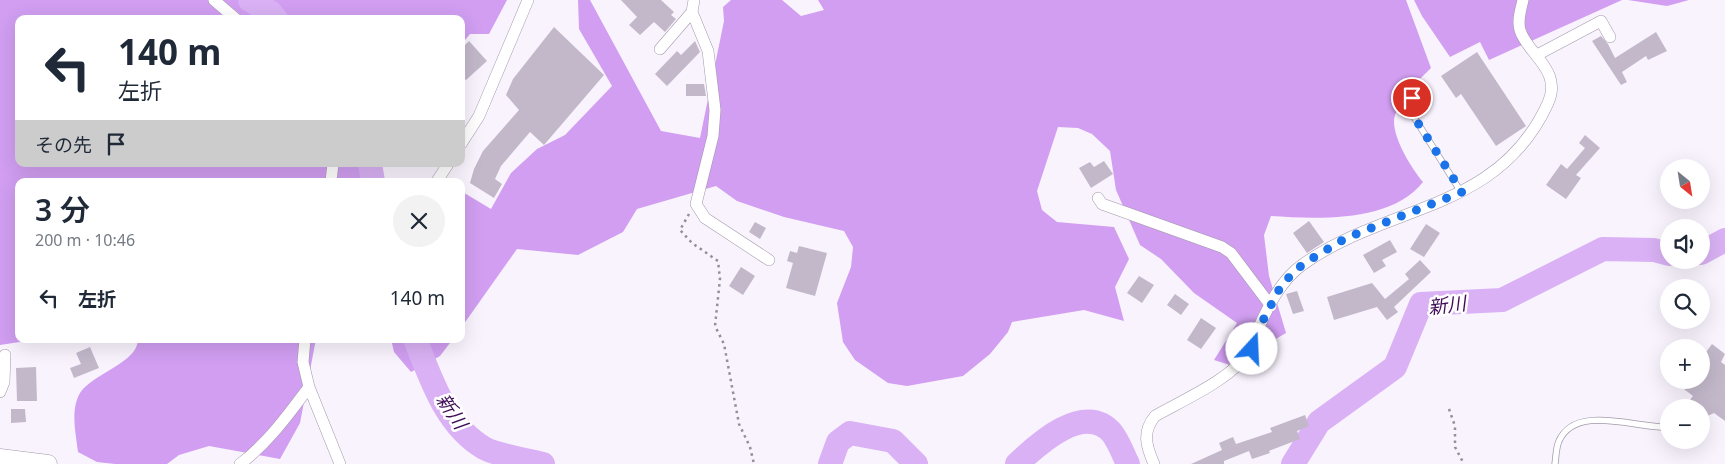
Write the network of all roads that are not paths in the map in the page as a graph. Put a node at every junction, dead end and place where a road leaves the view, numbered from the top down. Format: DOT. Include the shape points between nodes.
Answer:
graph roads {
  1 [pos="214,0"];
  2 [pos="528,0"];
  3 [pos="1523,0"];
  4 [pos="693,6"];
  5 [pos="231,15"];
  6 [pos="1610,37"];
  7 [pos="660,48"];
  8 [pos="1537,55"];
  9 [pos="1412,98"];
  10 [pos="465,138"];
  11 [pos="446,167"];
  12 [pos="439,178"];
  13 [pos="1462,192"];
  14 [pos="1098,198"];
  15 [pos="769,260"];
  16 [pos="1271,306"];
  17 [pos="305,343"];
  18 [pos="5,355"];
  19 [pos="309,388"];
  20 [pos="0,392"];
  21 [pos="1660,427"];
  22 [pos="0,458"];
  23 [pos="48,464"];
  24 [pos="240,464"];
  25 [pos="340,464"];
  26 [pos="1154,464"];
  27 [pos="1555,464"];
  1 -- 5 [label="street"];
  2 -- 10 [label="street" via="479,116"];
  3 -- 8 [label="street" via="1519,29"];
  4 -- 7 [label="street"];
  4 -- 15 [label="street" via="708,51 715,110 713,136 696,204 705,218"];
  6 -- 8 [label="street" via="1601,21"];
  8 -- 13 [label="street" via="1550,80 1548,102 1525,141 1500,168"];
  9 -- 13 [label="lane" via="1409,109"];
  11 -- 12 [label="street"];
  13 -- 16 [label="street" via="1332,246 1289,275"];
  14 -- 16 [label="street" via="1102,204 1222,247 1231,253"];
  16 -- 26 [label="street" via="1252,349 1241,362 1225,376 1155,416 1148,424 1145,436"];
  17 -- 19 [label="street" via="303,362"];
  18 -- 20 [label="street" via="4,382"];
  19 -- 24 [label="street" via="280,427"];
  19 -- 25 [label="street"];
  21 -- 27 [label="lane" via="1594,419 1579,423 1567,430 1559,441"];
  22 -- 23 [label="main road"];
}
